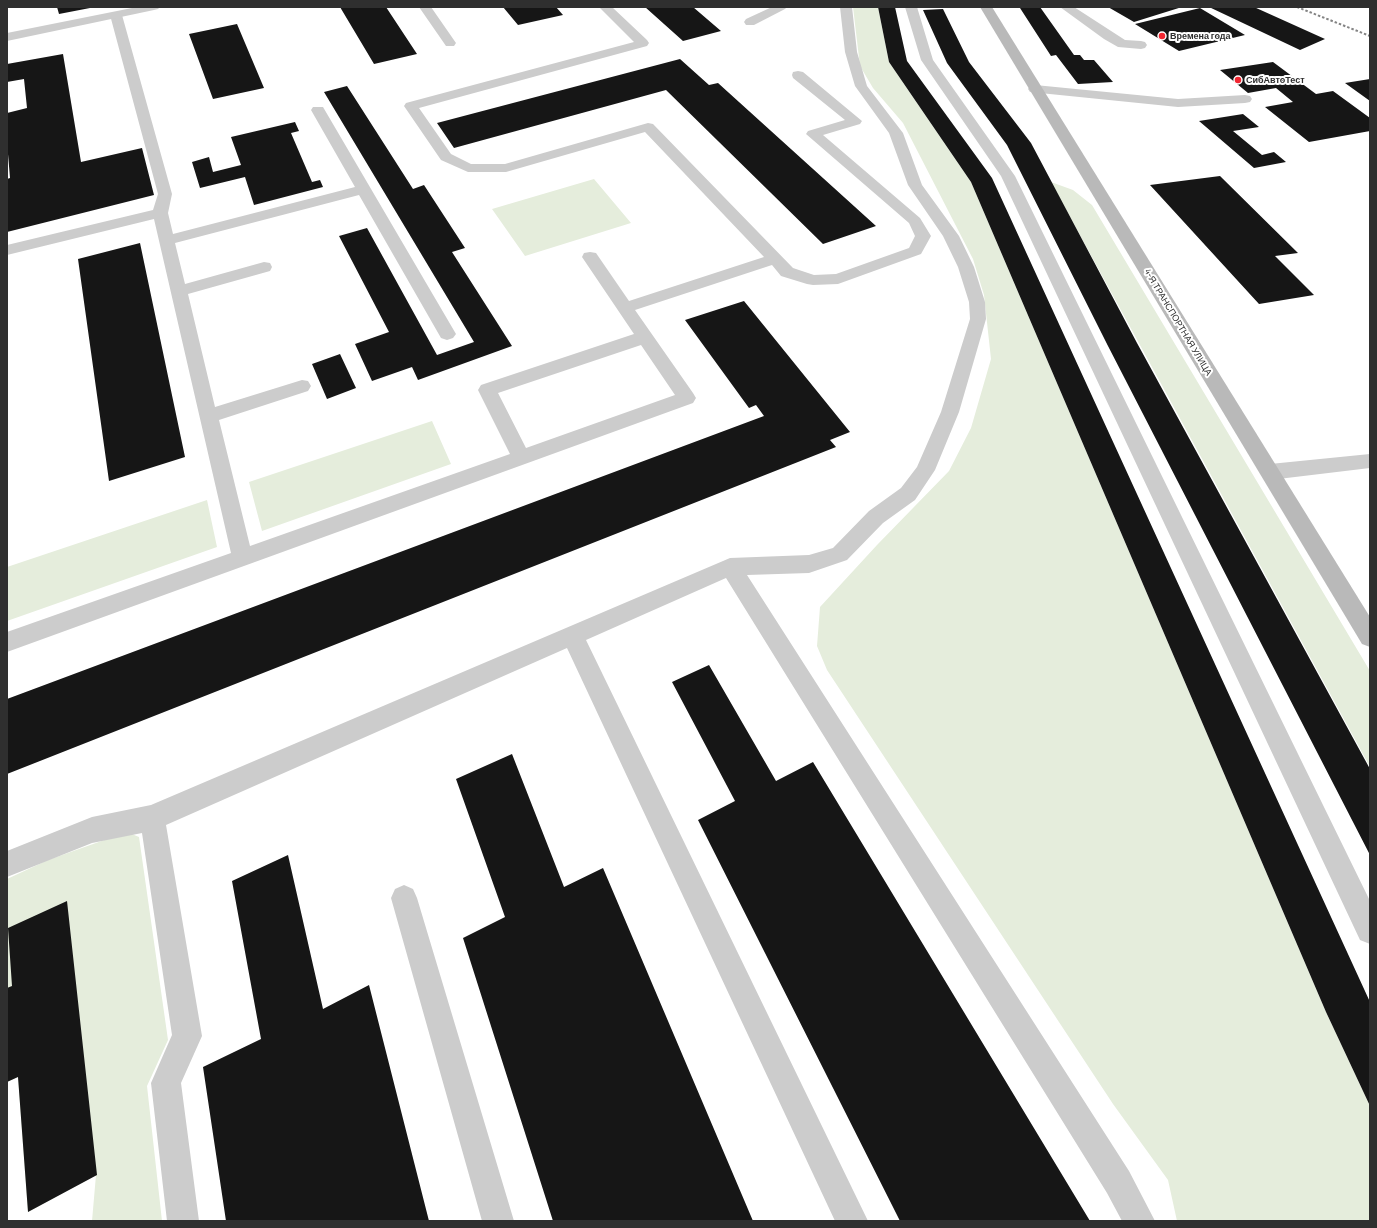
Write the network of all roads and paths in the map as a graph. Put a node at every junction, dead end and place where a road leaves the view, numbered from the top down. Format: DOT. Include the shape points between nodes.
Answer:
graph roads {
  1 [pos="154,7"];
  2 [pos="425,7"];
  3 [pos="605,7"];
  4 [pos="781,7"];
  5 [pos="846,7"];
  6 [pos="911,7"];
  7 [pos="986,7"];
  8 [pos="1066,7"];
  9 [pos="116,15"];
  10 [pos="750,22"];
  11 [pos="7,37"];
  12 [pos="450,43"];
  13 [pos="1141,45"];
  14 [pos="798,75"];
  15 [pos="1035,88"];
  16 [pos="1246,99"];
  17 [pos="318,110"];
  18 [pos="364,189"];
  19 [pos="160,213"];
  20 [pos="166,241"];
  21 [pos="7,250"];
  22 [pos="590,257"];
  23 [pos="775,259"];
  24 [pos="264,267"];
  25 [pos="178,291"];
  26 [pos="625,308"];
  27 [pos="447,334"];
  28 [pos="645,337"];
  29 [pos="302,386"];
  30 [pos="208,416"];
  31 [pos="522,458"];
  32 [pos="1370,461"];
  33 [pos="1270,472"];
  34 [pos="242,558"];
  35 [pos="730,567"];
  36 [pos="573,636"];
  37 [pos="1370,636"];
  38 [pos="7,642"];
  39 [pos="152,818"];
  40 [pos="7,864"];
  41 [pos="404,898"];
  42 [pos="1370,930"];
  43 [pos="183,1221"];
  44 [pos="498,1221"];
  45 [pos="852,1221"];
  46 [pos="1139,1221"];
  1 -- 9 [label="street"];
  2 -- 12 [label="street"];
  3 -- 23 [label="street" via="643,43 411,106 446,158 468,168 506,168 648,127"];
  4 -- 10 [label="street"];
  5 -- 35 [label="street" via="851,52 861,86 896,133 915,185 951,236 966,267 977,302 978,319 950,412 925,470 908,494 876,517 840,554 809,564"];
  6 -- 42 [label="street" via="927,60 1008,176"];
  7 -- 15 [label="main road, 4-Я ТРАНСПОРТНАЯ УЛИЦА"];
  8 -- 13 [label="street" via="1122,44"];
  9 -- 11 [label="street"];
  9 -- 19 [label="street" via="165,194"];
  14 -- 23 [label="street" via="855,121 813,134 915,221 923,236 915,251 838,279 813,280 787,272"];
  15 -- 16 [label="street" via="1178,103"];
  15 -- 33 [label="main road, 4-Я ТРАНСПОРТНАЯ УЛИЦА"];
  17 -- 18 [label="street"];
  18 -- 20 [label="street"];
  18 -- 27 [label="street"];
  19 -- 20 [label="street"];
  19 -- 21 [label="street"];
  20 -- 25 [label="street"];
  22 -- 26 [label="street"];
  23 -- 26 [label="street"];
  24 -- 25 [label="street"];
  25 -- 30 [label="street"];
  26 -- 28 [label="street"];
  28 -- 31 [label="street" via="487,390"];
  28 -- 31 [label="street" via="687,398"];
  29 -- 30 [label="street"];
  30 -- 34 [label="street"];
  31 -- 34 [label="street"];
  32 -- 33 [label="street"];
  33 -- 37 [label="main road, 4-Я ТРАНСПОРТНАЯ УЛИЦА"];
  34 -- 38 [label="street"];
  35 -- 36 [label="street"];
  35 -- 46 [label="street" via="1118,1182"];
  36 -- 39 [label="street"];
  36 -- 45 [label="street"];
  39 -- 40 [label="street" via="92,830"];
  39 -- 43 [label="street" via="187,1036 166,1083"];
  41 -- 44 [label="street"];
}
